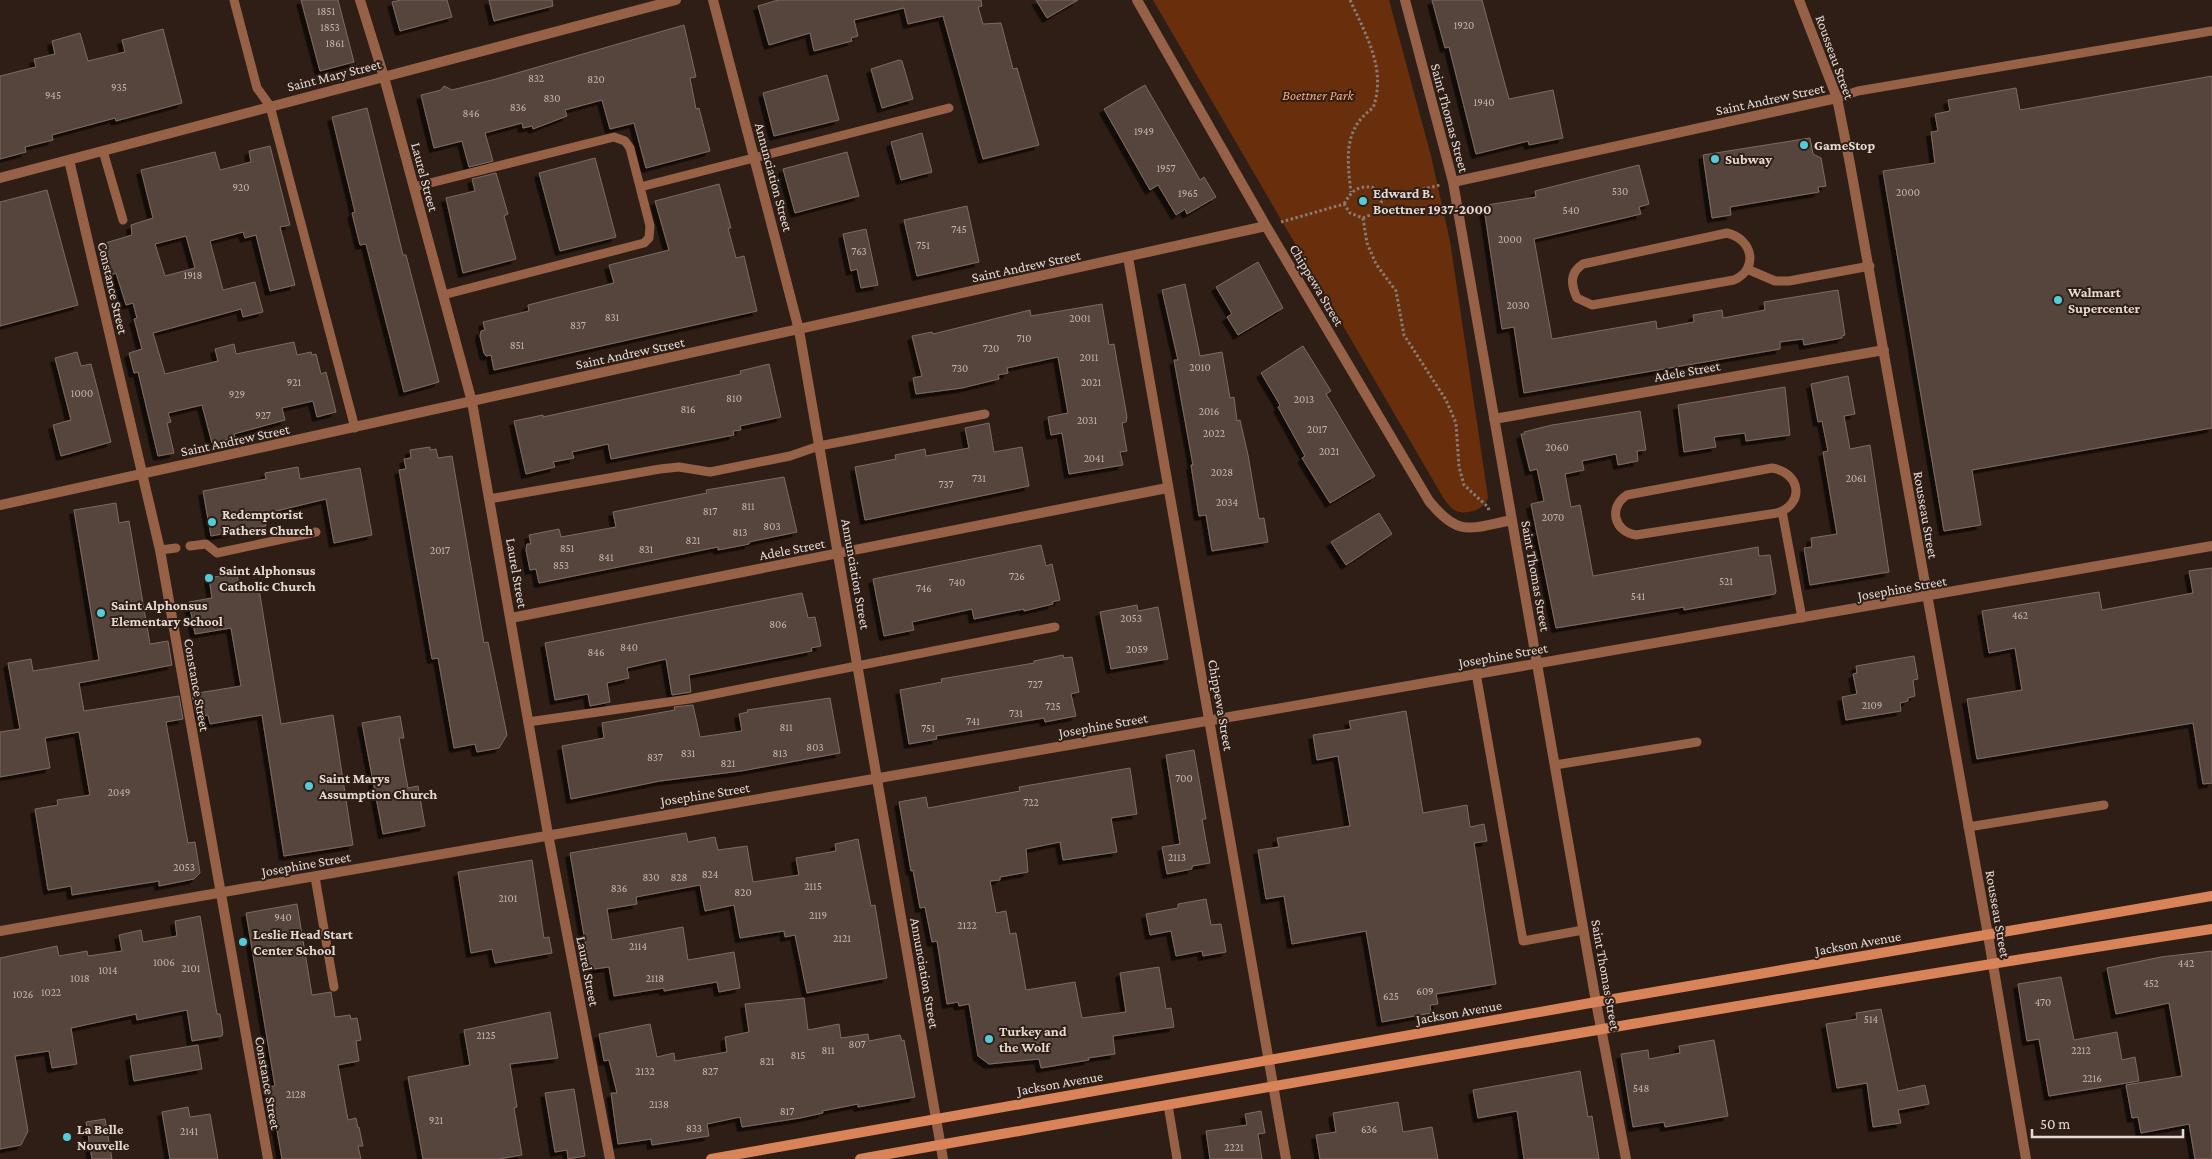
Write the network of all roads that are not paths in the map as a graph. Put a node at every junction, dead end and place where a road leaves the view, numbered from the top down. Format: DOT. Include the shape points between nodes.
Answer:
graph roads {
  1 [pos="234,0"];
  2 [pos="360,0"];
  3 [pos="676,0"];
  4 [pos="714,0"];
  5 [pos="1137,0"];
  6 [pos="1405,0"];
  7 [pos="1799,0"];
  8 [pos="2212,30"];
  9 [pos="384,77"];
  10 [pos="1837,98"];
  11 [pos="270,106"];
  12 [pos="949,108"];
  13 [pos="103,151"];
  14 [pos="755,158"];
  15 [pos="69,160"];
  16 [pos="0,178"];
  17 [pos="1453,182"];
  18 [pos="414,187"];
  19 [pos="640,187"];
  20 [pos="123,220"];
  21 [pos="1266,226"];
  22 [pos="1128,257"];
  23 [pos="1870,266"];
  24 [pos="1747,269"];
  25 [pos="443,295"];
  26 [pos="799,330"];
  27 [pos="1884,350"];
  28 [pos="472,402"];
  29 [pos="985,414"];
  30 [pos="1494,419"];
  31 [pos="355,428"];
  32 [pos="819,446"];
  33 [pos="143,474"];
  34 [pos="1168,488"];
  35 [pos="489,499"];
  36 [pos="0,505"];
  37 [pos="1782,511"];
  38 [pos="1512,520"];
  39 [pos="316,532"];
  40 [pos="190,546"];
  41 [pos="2212,546"];
  42 [pos="176,548"];
  43 [pos="160,550"];
  44 [pos="838,554"];
  45 [pos="1927,598"];
  46 [pos="511,618"];
  47 [pos="1802,618"];
  48 [pos="1054,627"];
  49 [pos="1537,663"];
  50 [pos="858,665"];
  51 [pos="1476,673"];
  52 [pos="1210,719"];
  53 [pos="528,722"];
  54 [pos="1697,742"];
  55 [pos="1555,765"];
  56 [pos="878,780"];
  57 [pos="2104,805"];
  58 [pos="1968,827"];
  59 [pos="548,834"];
  60 [pos="315,876"];
  61 [pos="220,894"];
  62 [pos="2212,896"];
  63 [pos="2212,929"];
  64 [pos="1584,930"];
  65 [pos="0,931"];
  66 [pos="1988,935"];
  67 [pos="1992,963"];
  68 [pos="334,987"];
  69 [pos="1596,1002"];
  70 [pos="1602,1029"];
  71 [pos="1269,1060"];
  72 [pos="1273,1086"];
  73 [pos="1168,1105"];
  74 [pos="936,1119"];
  75 [pos="941,1145"];
  76 [pos="268,1159"];
  77 [pos="610,1159"];
  78 [pos="711,1159"];
  79 [pos="860,1159"];
  80 [pos="943,1159"];
  81 [pos="1177,1159"];
  82 [pos="1286,1159"];
  83 [pos="1626,1159"];
  84 [pos="2026,1159"];
  1 -- 11 [label="lane" via="257,88"];
  2 -- 9 [label="street, Laurel Street"];
  3 -- 9 [label="street, Saint Mary Street"];
  4 -- 14 [label="street, Annunciation Street"];
  5 -- 21 [label="street, Chippewa Street"];
  6 -- 17 [label="street, Saint Thomas Street"];
  7 -- 10 [label="street, Rousseau Street"];
  8 -- 10 [label="lane, Saint Andrew Street" via="1858,91"];
  9 -- 11 [label="street, Saint Mary Street"];
  9 -- 18 [label="street, Laurel Street"];
  10 -- 17 [label="street, Saint Andrew Street"];
  10 -- 23 [label="street, Rousseau Street"];
  11 -- 13 [label="street, Saint Mary Street"];
  11 -- 31 [label="lane"];
  12 -- 14 [label="lane"];
  13 -- 15 [label="street, Saint Mary Street"];
  13 -- 20 [label="lane"];
  14 -- 19 [label="lane"];
  14 -- 26 [label="street, Annunciation Street"];
  15 -- 16 [label="street, Saint Mary Street"];
  15 -- 33 [label="street, Constance Street"];
  17 -- 30 [label="street, Saint Thomas Street"];
  18 -- 19 [label="lane" via="614,137 625,141 630,148"];
  18 -- 25 [label="street, Laurel Street"];
  19 -- 25 [label="lane" via="650,226 649,238 644,243"];
  21 -- 22 [label="street, Saint Andrew Street"];
  21 -- 38 [label="street, Chippewa Street" via="1429,501 1443,518 1456,527 1470,528"];
  22 -- 26 [label="street, Saint Andrew Street"];
  22 -- 34 [label="street, Chippewa Street"];
  23 -- 24 [label="lane" via="1789,281 1775,281"];
  23 -- 27 [label="street, Rousseau Street"];
  24 -- 24 [label="lane" via="1734,280 1592,304 1577,298 1572,287 1572,278 1583,264 1727,233 1745,242 1750,260"];
  25 -- 28 [label="street, Laurel Street"];
  26 -- 28 [label="street, Saint Andrew Street"];
  26 -- 32 [label="street, Annunciation Street"];
  27 -- 30 [label="street, Adele Street"];
  27 -- 45 [label="street, Rousseau Street"];
  28 -- 31 [label="street, Saint Andrew Street"];
  28 -- 35 [label="street, Laurel Street"];
  29 -- 32 [label="lane"];
  30 -- 38 [label="street, Saint Thomas Street"];
  31 -- 33 [label="street, Saint Andrew Street"];
  32 -- 35 [label="lane" via="790,456 710,472 660,469"];
  32 -- 44 [label="street, Annunciation Street"];
  33 -- 36 [label="street, Saint Andrew Street"];
  33 -- 43 [label="street, Constance Street"];
  34 -- 44 [label="street, Adele Street"];
  34 -- 52 [label="street, Chippewa Street"];
  35 -- 46 [label="street, Laurel Street"];
  37 -- 37 [label="lane" via="1636,534 1628,534 1621,529 1616,518 1616,508 1627,495 1772,468 1790,474 1795,482 1794,501"];
  37 -- 47 [label="lane"];
  38 -- 49 [label="street, Saint Thomas Street"];
  39 -- 40 [label="lane" via="217,553 206,544"];
  41 -- 45 [label="street, Josephine Street"];
  42 -- 43 [label="lane"];
  43 -- 61 [label="street, Constance Street"];
  44 -- 46 [label="street, Adele Street"];
  44 -- 50 [label="street, Annunciation Street"];
  45 -- 47 [label="street, Josephine Street"];
  45 -- 58 [label="street, Rousseau Street"];
  46 -- 53 [label="street, Laurel Street"];
  47 -- 49 [label="street, Josephine Street"];
  48 -- 50 [label="lane"];
  49 -- 51 [label="street, Josephine Street"];
  49 -- 55 [label="street, Saint Thomas Street"];
  50 -- 53 [label="lane" via="689,699"];
  50 -- 56 [label="street, Annunciation Street"];
  51 -- 52 [label="street, Josephine Street"];
  51 -- 64 [label="lane" via="1524,941"];
  52 -- 56 [label="street, Josephine Street"];
  52 -- 71 [label="street, Chippewa Street"];
  53 -- 59 [label="street, Laurel Street"];
  54 -- 55 [label="lane"];
  55 -- 64 [label="street, Saint Thomas Street"];
  56 -- 59 [label="street, Josephine Street"];
  56 -- 74 [label="street, Annunciation Street"];
  57 -- 58 [label="lane"];
  58 -- 66 [label="street, Rousseau Street"];
  59 -- 60 [label="street, Josephine Street"];
  59 -- 77 [label="street, Laurel Street"];
  60 -- 61 [label="street, Josephine Street"];
  60 -- 68 [label="lane"];
  61 -- 65 [label="street, Josephine Street"];
  61 -- 76 [label="street, Constance Street"];
  62 -- 66 [label="street, Jackson Avenue"];
  63 -- 67 [label="street"];
  64 -- 69 [label="street, Saint Thomas Street"];
  66 -- 67 [label="street, Rousseau Street"];
  66 -- 69 [label="street, Jackson Avenue"];
  67 -- 70 [label="street"];
  67 -- 84 [label="street, Rousseau Street"];
  69 -- 70 [label="street, Saint Thomas Street"];
  69 -- 71 [label="street, Jackson Avenue"];
  70 -- 72 [label="street"];
  70 -- 83 [label="street, Saint Thomas Street"];
  71 -- 72 [label="street, Chippewa Street"];
  71 -- 74 [label="street, Jackson Avenue"];
  72 -- 73 [label="street"];
  72 -- 82 [label="street, Chippewa Street"];
  73 -- 75 [label="street"];
  73 -- 81 [label="lane"];
  74 -- 75 [label="street, Annunciation Street"];
  74 -- 78 [label="street, Jackson Avenue"];
  75 -- 79 [label="street"];
  75 -- 80 [label="street, Annunciation Street"];
}
